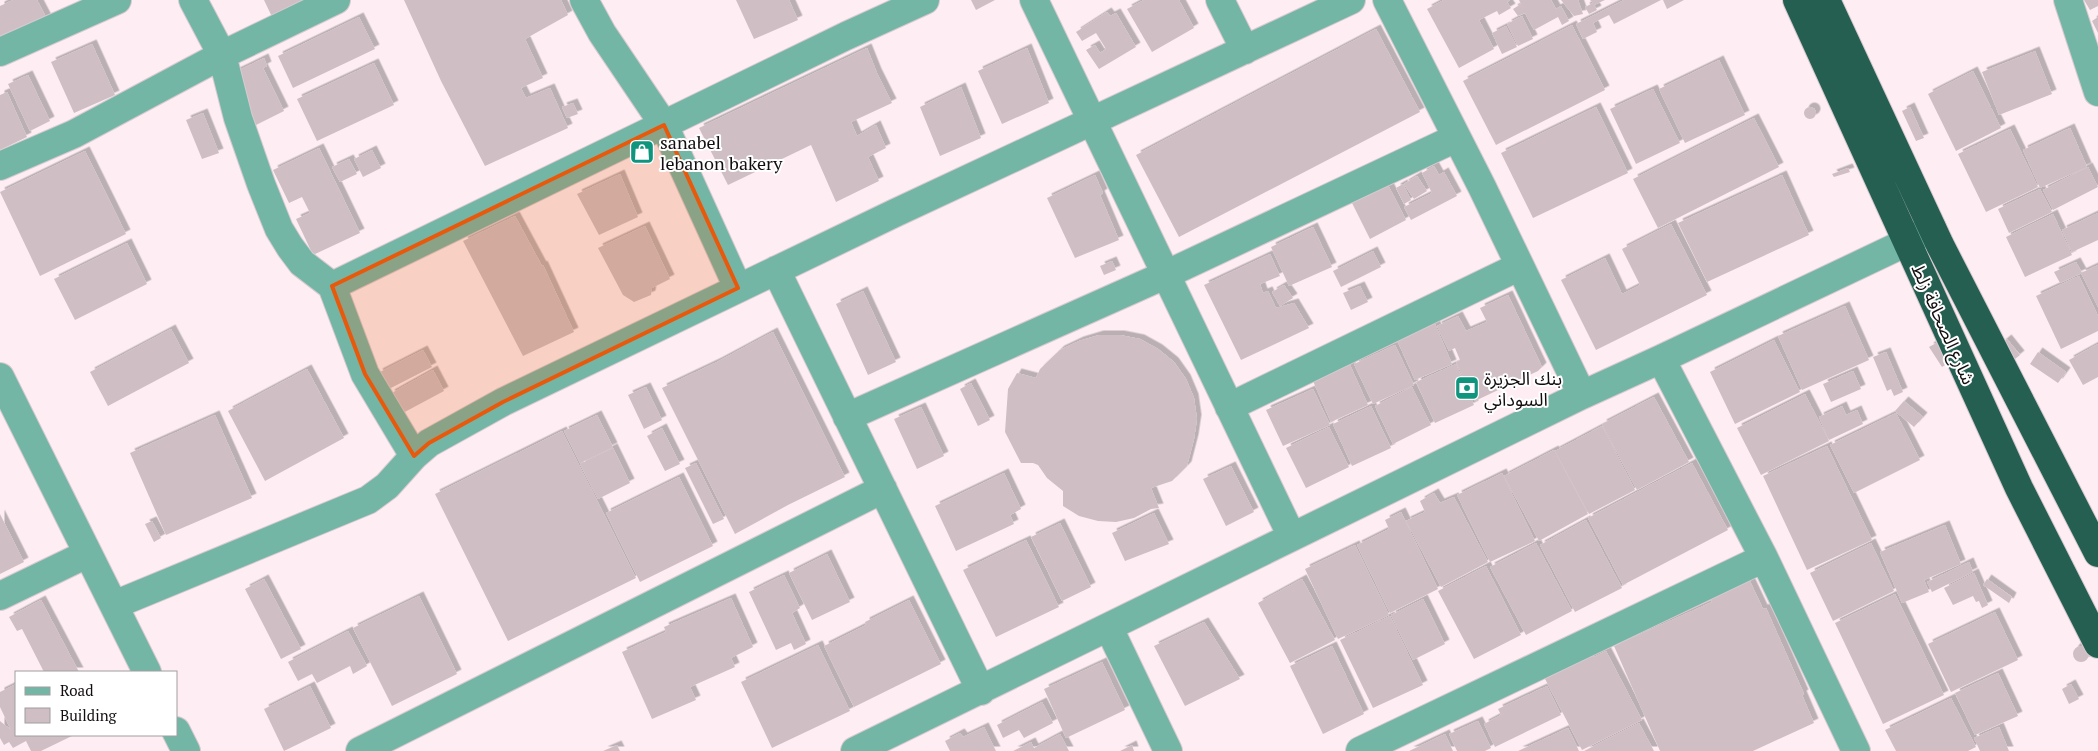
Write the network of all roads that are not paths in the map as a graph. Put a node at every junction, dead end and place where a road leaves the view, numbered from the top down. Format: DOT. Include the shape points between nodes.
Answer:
graph roads {
  1 [pos="117,0"];
  2 [pos="193,0"];
  3 [pos="336,0"];
  4 [pos="584,0"];
  5 [pos="925,0"];
  6 [pos="1034,0"];
  7 [pos="1220,0"];
  8 [pos="1351,0"];
  9 [pos="1387,0"];
  10 [pos="2068,0"];
  11 [pos="1818,4"];
  12 [pos="1245,50"];
  13 [pos="0,52"];
  14 [pos="222,55"];
  15 [pos="2097,86"];
  16 [pos="1091,121"];
  17 [pos="664,125"];
  18 [pos="1456,138"];
  19 [pos="0,166"];
  20 [pos="1932,228"];
  21 [pos="1907,242"];
  22 [pos="1520,266"];
  23 [pos="776,270"];
  24 [pos="1164,275"];
  25 [pos="332,286"];
  26 [pos="738,288"];
  27 [pos="1661,359"];
  28 [pos="0,377"];
  29 [pos="1582,394"];
  30 [pos="1229,407"];
  31 [pos="847,417"];
  32 [pos="414,456"];
  33 [pos="2054,468"];
  34 [pos="2019,488"];
  35 [pos="883,489"];
  36 [pos="1292,537"];
  37 [pos="2098,553"];
  38 [pos="87,554"];
  39 [pos="1764,558"];
  40 [pos="0,596"];
  41 [pos="114,605"];
  42 [pos="1109,628"];
  43 [pos="2098,644"];
  44 [pos="147,671"];
  45 [pos="981,691"];
  46 [pos="178,735"];
  47 [pos="1847,748"];
  48 [pos="186,751"];
  49 [pos="360,751"];
  50 [pos="855,751"];
  51 [pos="1168,751"];
  52 [pos="1360,751"];
  1 -- 13 [label="street"];
  2 -- 14 [label="street"];
  3 -- 14 [label="street"];
  4 -- 17 [label="street" via="602,33"];
  5 -- 17 [label="street"];
  6 -- 16 [label="street"];
  7 -- 12 [label="street"];
  8 -- 12 [label="street"];
  9 -- 18 [label="street"];
  10 -- 15 [label="street"];
  11 -- 20 [label="highway, شارع الصحافة زلط"];
  11 -- 21 [label="highway, شارع الصحافة زلط"];
  12 -- 16 [label="street"];
  14 -- 19 [label="street" via="74,134"];
  14 -- 25 [label="street" via="238,118 279,229 302,263"];
  16 -- 23 [label="street"];
  16 -- 24 [label="street"];
  17 -- 25 [label="street"];
  17 -- 26 [label="street"];
  18 -- 22 [label="street"];
  18 -- 24 [label="street"];
  20 -- 21 [label="street"];
  20 -- 33 [label="highway, شارع الصحافة زلط"];
  21 -- 27 [label="street"];
  21 -- 34 [label="highway, شارع الصحافة زلط"];
  22 -- 29 [label="street"];
  22 -- 30 [label="street"];
  23 -- 26 [label="street"];
  23 -- 31 [label="street"];
  24 -- 30 [label="street"];
  24 -- 31 [label="street"];
  25 -- 32 [label="street" via="365,374"];
  26 -- 32 [label="street" via="504,402 429,443"];
  27 -- 29 [label="street"];
  27 -- 39 [label="street"];
  28 -- 38 [label="street"];
  29 -- 36 [label="street"];
  30 -- 36 [label="street"];
  31 -- 35 [label="street"];
  32 -- 41 [label="street" via="387,486 368,500"];
  33 -- 34 [label="highway"];
  33 -- 37 [label="highway, شارع الصحافة زلط"];
  34 -- 43 [label="highway, شارع الصحافة زلط"];
  35 -- 45 [label="street"];
  35 -- 49 [label="street"];
  36 -- 42 [label="street"];
  38 -- 40 [label="street"];
  38 -- 41 [label="street"];
  39 -- 47 [label="street"];
  39 -- 52 [label="street"];
  41 -- 44 [label="street"];
  42 -- 45 [label="street"];
  42 -- 51 [label="street"];
  45 -- 50 [label="street"];
  46 -- 48 [label="street"];
}
